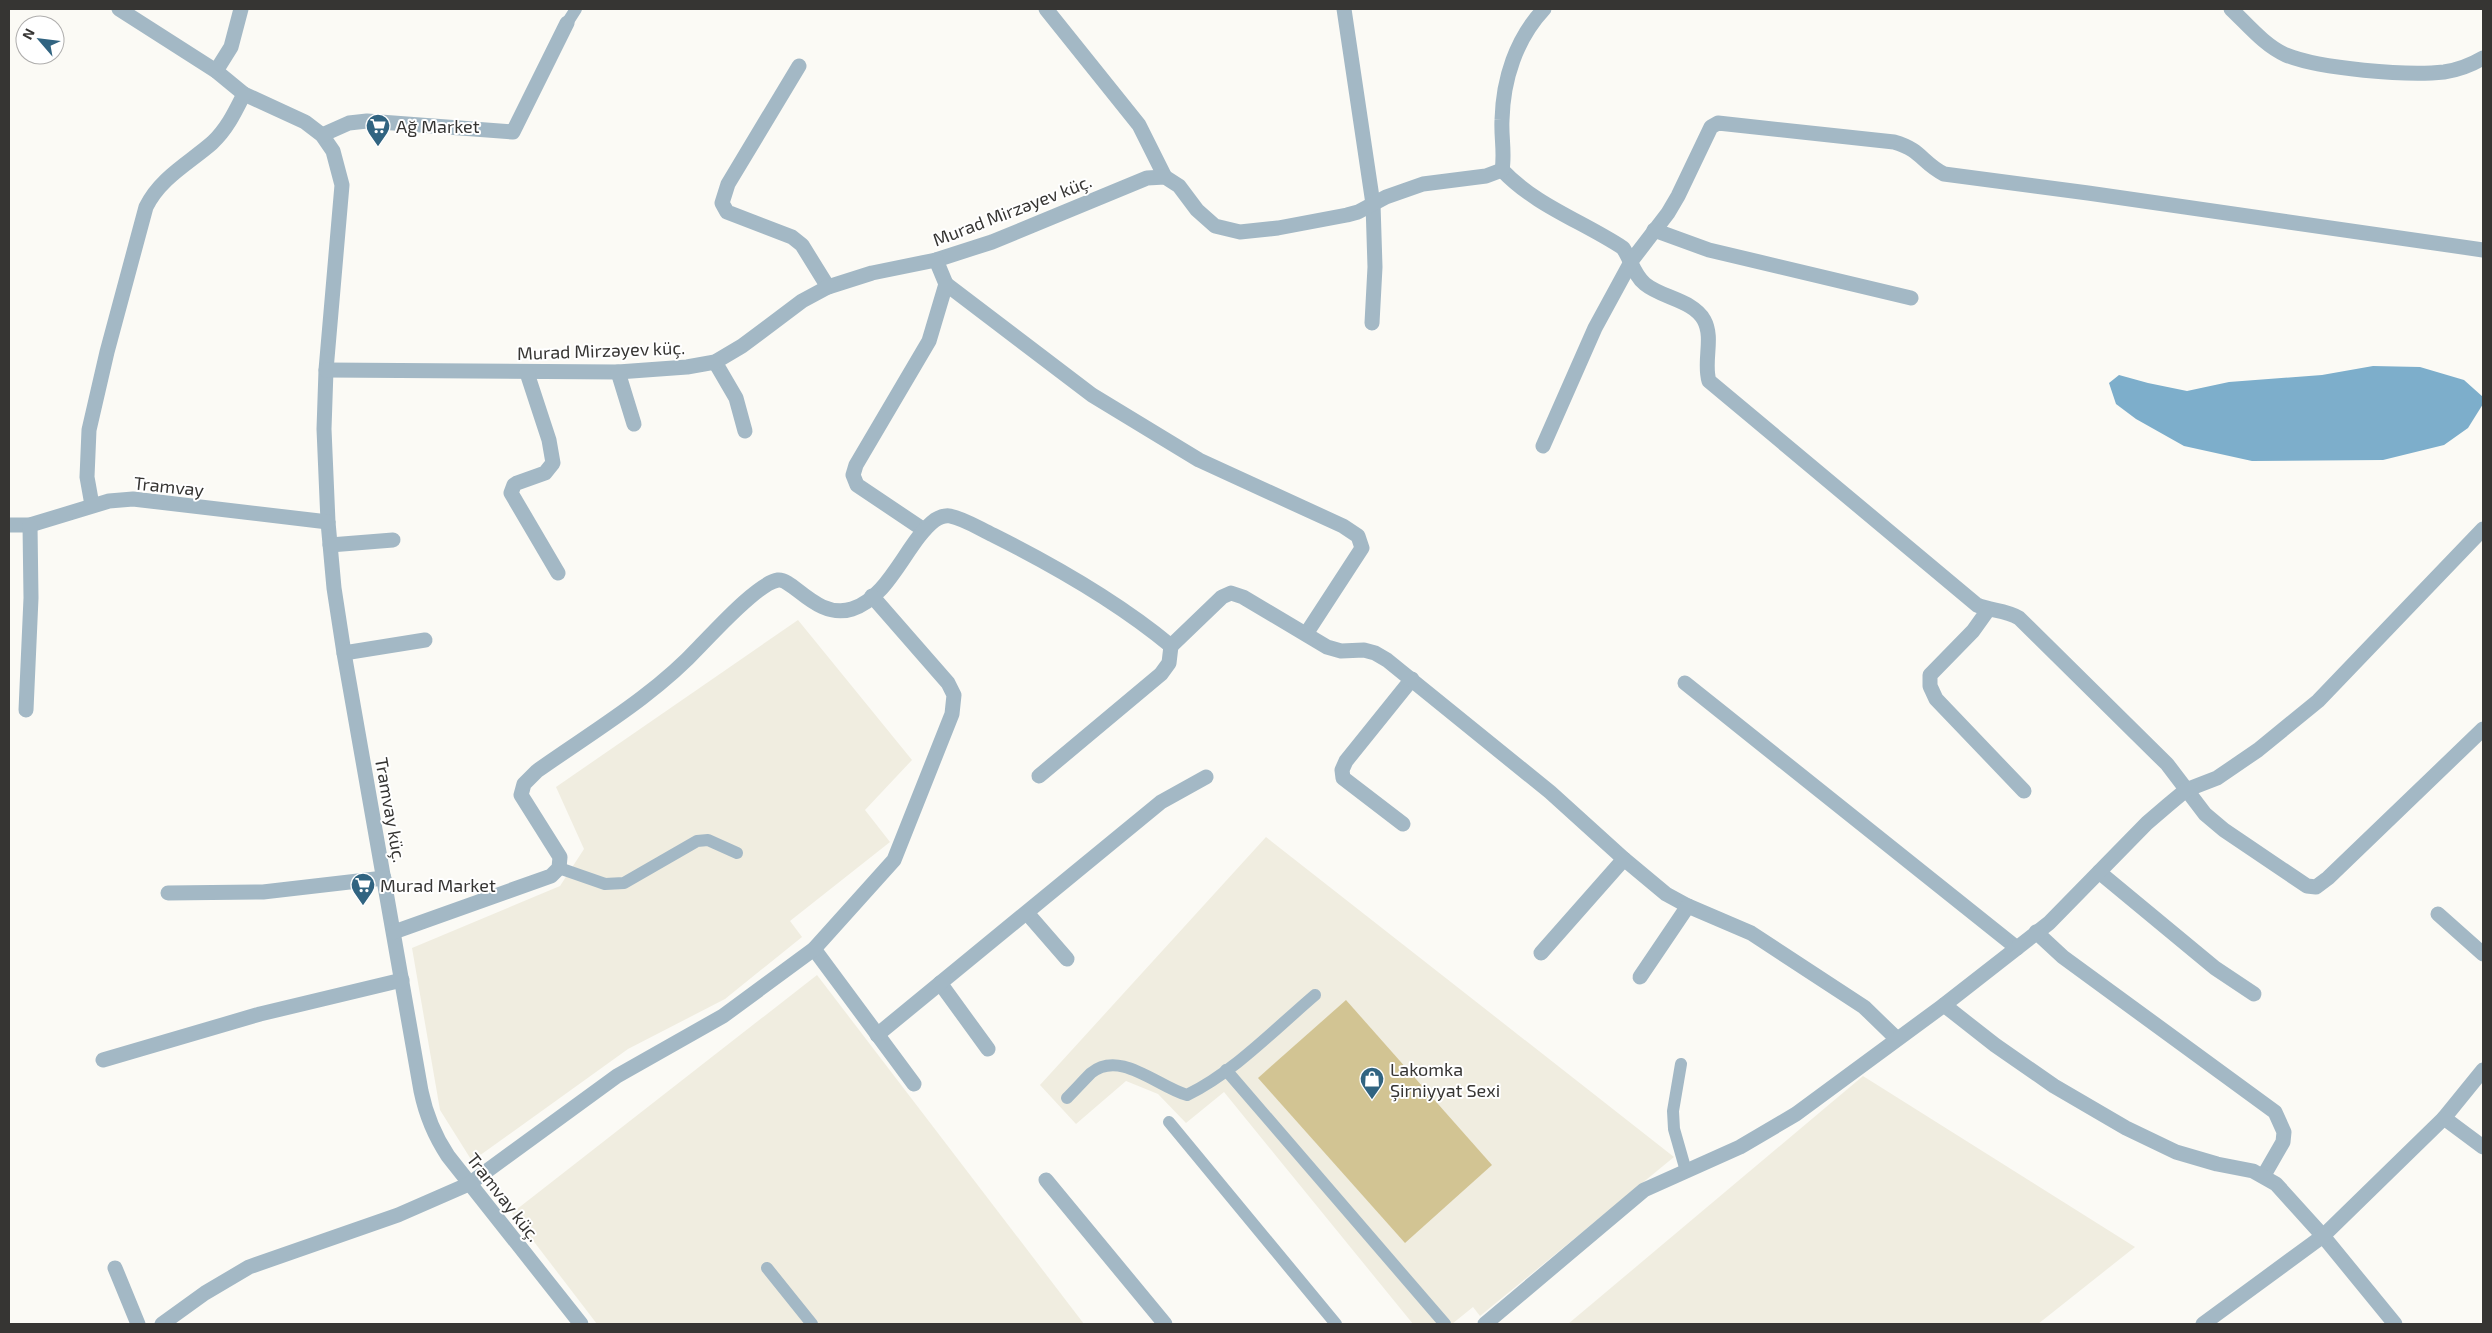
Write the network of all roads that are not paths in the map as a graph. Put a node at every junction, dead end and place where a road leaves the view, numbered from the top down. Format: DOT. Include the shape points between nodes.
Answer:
graph roads {
  1 [pos="120,9"];
  2 [pos="241,9"];
  3 [pos="576,9"];
  4 [pos="1046,9"];
  5 [pos="1344,9"];
  6 [pos="1544,9"];
  7 [pos="2230,9"];
  8 [pos="567,23"];
  9 [pos="2483,58"];
  10 [pos="799,66"];
  11 [pos="216,71"];
  12 [pos="244,94"];
  13 [pos="322,135"];
  14 [pos="1502,170"];
  15 [pos="1165,177"];
  16 [pos="1373,204"];
  17 [pos="1654,230"];
  18 [pos="2483,250"];
  19 [pos="936,260"];
  20 [pos="1632,260"];
  21 [pos="946,284"];
  22 [pos="828,287"];
  23 [pos="1911,298"];
  24 [pos="1372,323"];
  25 [pos="714,362"];
  26 [pos="326,370"];
  27 [pos="618,372"];
  28 [pos="527,373"];
  29 [pos="634,424"];
  30 [pos="745,431"];
  31 [pos="1543,446"];
  32 [pos="92,505"];
  33 [pos="328,522"];
  34 [pos="9,525"];
  35 [pos="30,525"];
  36 [pos="924,530"];
  37 [pos="2483,530"];
  38 [pos="393,540"];
  39 [pos="330,545"];
  40 [pos="558,573"];
  41 [pos="872,596"];
  42 [pos="1988,610"];
  43 [pos="1306,634"];
  44 [pos="425,640"];
  45 [pos="1171,646"];
  46 [pos="344,653"];
  47 [pos="1412,679"];
  48 [pos="1685,683"];
  49 [pos="26,710"];
  50 [pos="2483,729"];
  51 [pos="1039,776"];
  52 [pos="1206,777"];
  53 [pos="2186,790"];
  54 [pos="2024,791"];
  55 [pos="1403,824"];
  56 [pos="737,853"];
  57 [pos="1624,859"];
  58 [pos="559,868"];
  59 [pos="2099,872"];
  60 [pos="384,878"];
  61 [pos="168,893"];
  62 [pos="1688,906"];
  63 [pos="1027,913"];
  64 [pos="2438,914"];
  65 [pos="394,932"];
  66 [pos="2036,932"];
  67 [pos="2017,948"];
  68 [pos="814,949"];
  69 [pos="1541,953"];
  70 [pos="2483,954"];
  71 [pos="1067,959"];
  72 [pos="1640,977"];
  73 [pos="402,980"];
  74 [pos="940,983"];
  75 [pos="2254,994"];
  76 [pos="1315,995"];
  77 [pos="1944,1005"];
  78 [pos="877,1035"];
  79 [pos="1896,1038"];
  80 [pos="988,1049"];
  81 [pos="103,1060"];
  82 [pos="1681,1064"];
  83 [pos="1226,1070"];
  84 [pos="2483,1070"];
  85 [pos="914,1084"];
  86 [pos="1067,1098"];
  87 [pos="2444,1118"];
  88 [pos="1169,1122"];
  89 [pos="2483,1147"];
  90 [pos="1686,1171"];
  91 [pos="2264,1175"];
  92 [pos="1046,1180"];
  93 [pos="469,1184"];
  94 [pos="2323,1236"];
  95 [pos="115,1268"];
  96 [pos="767,1268"];
  97 [pos="138,1324"];
  98 [pos="162,1324"];
  99 [pos="581,1324"];
  100 [pos="812,1324"];
  101 [pos="1165,1324"];
  102 [pos="1336,1324"];
  103 [pos="1445,1324"];
  104 [pos="1485,1324"];
  105 [pos="2203,1324"];
  106 [pos="2395,1324"];
  1 -- 11 [label="street"];
  2 -- 11 [label="street" via="231,46"];
  3 -- 8 [label="lane"];
  4 -- 15 [label="street" via="1138,126"];
  5 -- 16 [label="street"];
  6 -- 14 [label="street" via="1523,38 1507,74 1502,120 1505,155"];
  7 -- 9 [label="street" via="2285,54 2310,62 2376,71 2444,72 2469,66"];
  8 -- 13 [label="street" via="513,132 367,121 350,123"];
  10 -- 22 [label="street" via="728,184 722,203 727,212 792,237 802,245"];
  11 -- 12 [label="street"];
  12 -- 13 [label="street" via="305,122"];
  12 -- 32 [label="street" via="229,124 214,142 161,184 146,207 89,430 87,477"];
  13 -- 26 [label="street, Tramvay küç." via="333,151 342,185"];
  14 -- 16 [label="street" via="1486,176 1423,184"];
  14 -- 20 [label="street" via="1524,192 1623,248"];
  15 -- 16 [label="street" via="1179,186 1197,210 1215,226 1240,232 1347,215"];
  15 -- 19 [label="street, Murad Mirzəyev küç." via="1147,178 992,242"];
  16 -- 24 [label="street" via="1375,267"];
  17 -- 18 [label="street" via="1678,196 1711,127 1718,123 1894,142 1911,147 1930,167 1944,174"];
  17 -- 20 [label="street"];
  17 -- 23 [label="street" via="1709,250"];
  19 -- 21 [label="street"];
  19 -- 22 [label="street, Murad Mirzəyev küç." via="872,273"];
  20 -- 31 [label="street" via="1595,328"];
  20 -- 42 [label="street" via="1637,276 1646,285 1698,311 1705,321 1708,334 1705,370 1709,381 1894,538 1977,605"];
  21 -- 36 [label="street" via="929,341 853,475 858,485"];
  21 -- 43 [label="street" via="1092,395 1199,460 1358,536 1362,548"];
  22 -- 25 [label="street, Murad Mirzəyev küç." via="802,301 742,346"];
  25 -- 27 [label="street, Murad Mirzəyev küç."];
  25 -- 30 [label="street" via="736,398"];
  26 -- 28 [label="street, Murad Mirzəyev küç."];
  26 -- 33 [label="street, Tramvay küç." via="324,429"];
  27 -- 28 [label="street, Murad Mirzəyev küç."];
  27 -- 29 [label="street"];
  28 -- 40 [label="street" via="549,440 552,463 545,473 517,482 511,493"];
  32 -- 33 [label="street, Tramvay" via="133,500"];
  32 -- 35 [label="street, Tramvay"];
  33 -- 39 [label="street, Tramvay küç."];
  34 -- 35 [label="street, Tramvay"];
  35 -- 49 [label="street" via="31,598"];
  36 -- 41 [label="street" via="896,572"];
  36 -- 45 [label="street" via="942,517 958,518 1055,568"];
  37 -- 53 [label="street" via="2318,701 2258,750 2217,778"];
  38 -- 39 [label="street"];
  39 -- 46 [label="street, Tramvay küç."];
  41 -- 58 [label="street" via="852,609 836,610 816,604 787,581 768,583 724,621 663,682 537,772 524,784 521,795 560,857"];
  41 -- 68 [label="street" via="948,683 954,695 952,714 894,860"];
  42 -- 53 [label="street" via="2019,618 2155,751"];
  42 -- 54 [label="street" via="1973,631 1930,675 1930,686 1936,699"];
  43 -- 45 [label="street" via="1231,593 1222,597"];
  43 -- 47 [label="street" via="1326,647 1375,653"];
  44 -- 46 [label="street"];
  45 -- 51 [label="street" via="1169,663 1161,674"];
  46 -- 60 [label="street, Tramvay küç."];
  47 -- 55 [label="street" via="1342,770 1343,778"];
  47 -- 57 [label="street" via="1550,792"];
  48 -- 67 [label="street"];
  50 -- 53 [label="street" via="2316,887 2307,886 2224,830 2205,814"];
  52 -- 63 [label="street" via="1161,802"];
  53 -- 59 [label="street" via="2147,823"];
  56 -- 58 [label="lane" via="708,840 697,842 624,883 605,884"];
  57 -- 62 [label="street" via="1666,894"];
  57 -- 69 [label="street"];
  58 -- 65 [label="street" via="550,876"];
  59 -- 66 [label="street"];
  59 -- 75 [label="street" via="2215,968"];
  60 -- 61 [label="street" via="263,892"];
  60 -- 65 [label="street, Tramvay küç."];
  62 -- 72 [label="street"];
  62 -- 79 [label="street" via="1750,933 1864,1007"];
  63 -- 71 [label="street"];
  63 -- 74 [label="street"];
  64 -- 70 [label="street"];
  65 -- 73 [label="street, Tramvay küç."];
  66 -- 67 [label="street"];
  66 -- 91 [label="street" via="2063,957 2275,1112 2284,1132"];
  67 -- 77 [label="street"];
  68 -- 78 [label="street"];
  68 -- 93 [label="street" via="723,1016 616,1076"];
  73 -- 81 [label="street" via="260,1014"];
  73 -- 93 [label="street, Tramvay küç." via="425,1111 435,1136"];
  74 -- 78 [label="street"];
  74 -- 80 [label="street"];
  76 -- 83 [label="lane"];
  77 -- 79 [label="street"];
  77 -- 91 [label="street" via="2047,1081 2126,1128 2176,1152"];
  78 -- 85 [label="street"];
  79 -- 90 [label="street" via="1796,1114 1740,1147"];
  82 -- 90 [label="lane" via="1673,1111 1674,1129"];
  83 -- 86 [label="lane" via="1186,1095 1170,1090 1125,1065 1107,1064 1092,1072"];
  83 -- 103 [label="lane"];
  84 -- 87 [label="street"];
  87 -- 89 [label="street"];
  87 -- 94 [label="street"];
  88 -- 102 [label="lane"];
  90 -- 104 [label="street" via="1644,1190 1624,1205"];
  91 -- 94 [label="street" via="2285,1192"];
  92 -- 101 [label="street"];
  93 -- 98 [label="street" via="398,1215 249,1267"];
  93 -- 99 [label="street, Tramvay küç."];
  94 -- 105 [label="street"];
  94 -- 106 [label="street"];
  95 -- 97 [label="street"];
  96 -- 100 [label="lane"];
}
